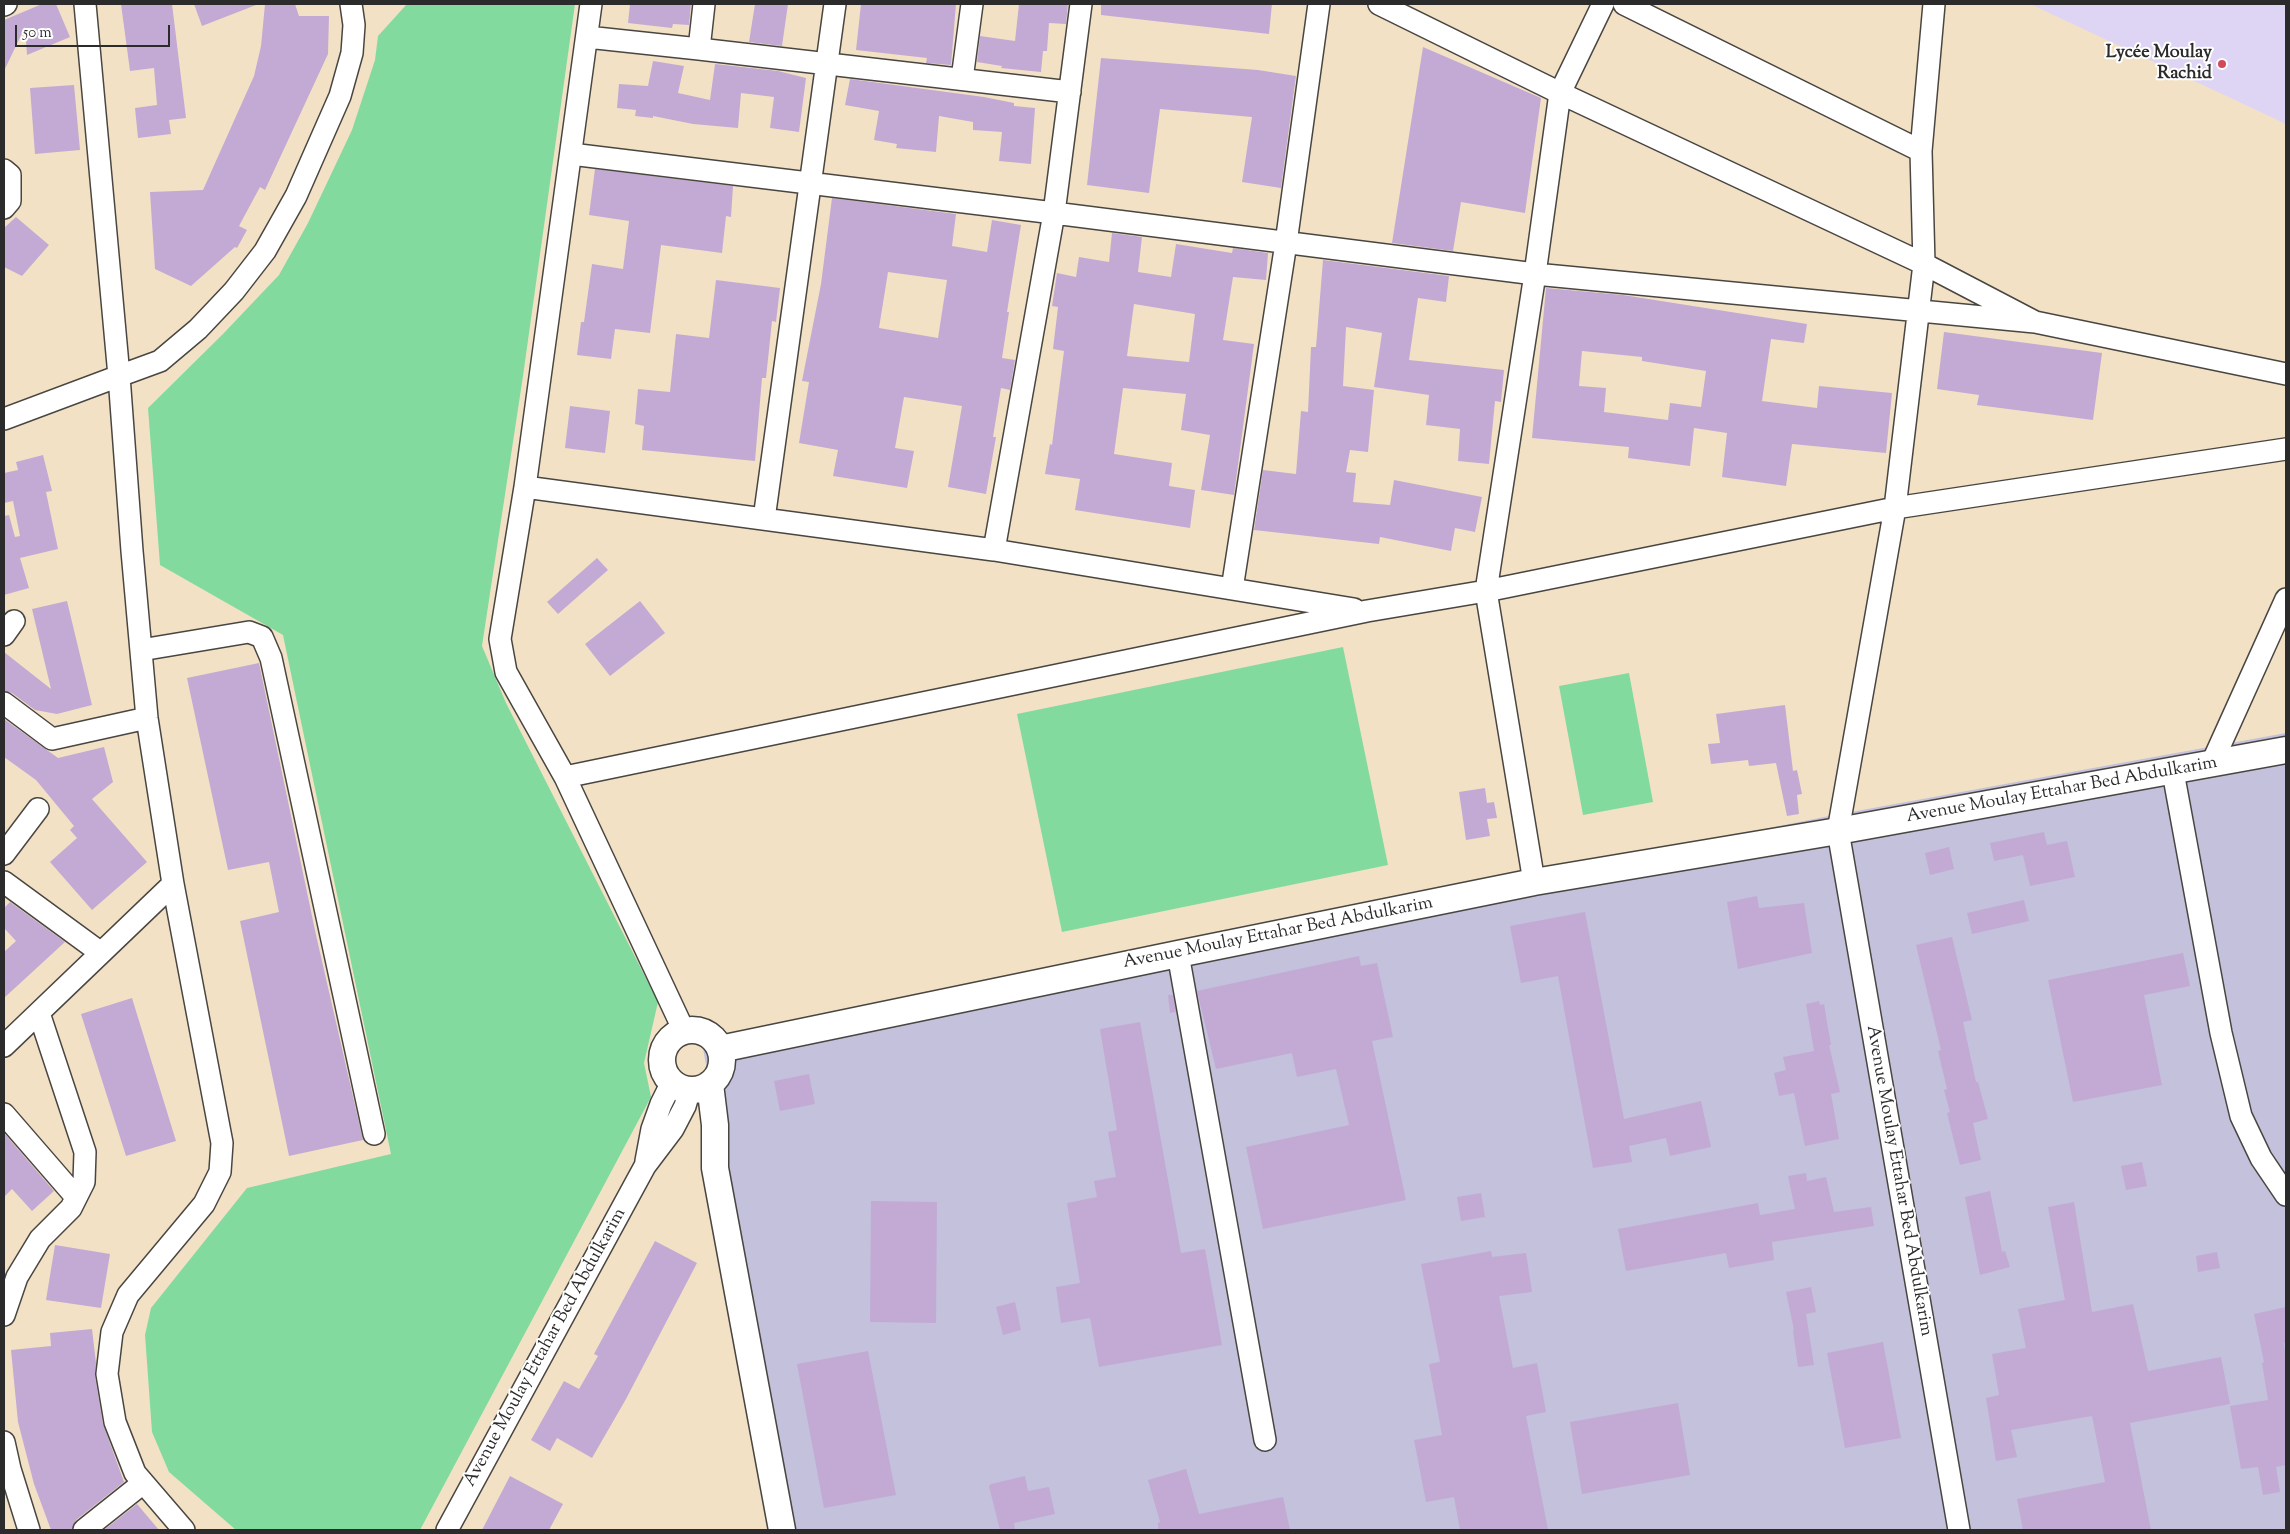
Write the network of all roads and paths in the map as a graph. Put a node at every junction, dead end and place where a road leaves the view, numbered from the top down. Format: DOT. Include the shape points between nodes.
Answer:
graph roads {
  1 [pos="85,4"];
  2 [pos="351,4"];
  3 [pos="591,4"];
  4 [pos="704,4"];
  5 [pos="835,4"];
  6 [pos="972,4"];
  7 [pos="1081,4"];
  8 [pos="1320,4"];
  9 [pos="1378,4"];
  10 [pos="1603,4"];
  11 [pos="1624,4"];
  12 [pos="1934,4"];
  13 [pos="587,37"];
  14 [pos="699,49"];
  15 [pos="827,63"];
  16 [pos="962,79"];
  17 [pos="1070,92"];
  18 [pos="1560,93"];
  19 [pos="1921,151"];
  20 [pos="571,154"];
  21 [pos="4,170"];
  22 [pos="811,183"];
  23 [pos="4,208"];
  24 [pos="1054,213"];
  25 [pos="1286,243"];
  26 [pos="1924,264"];
  27 [pos="1535,274"];
  28 [pos="1918,311"];
  29 [pos="2035,322"];
  30 [pos="2286,374"];
  31 [pos="119,376"];
  32 [pos="4,419"];
  33 [pos="2286,449"];
  34 [pos="525,487"];
  35 [pos="1895,508"];
  36 [pos="764,519"];
  37 [pos="994,550"];
  38 [pos="1232,589"];
  39 [pos="1486,591"];
  40 [pos="2286,599"];
  41 [pos="1368,611"];
  42 [pos="141,650"];
  43 [pos="4,703"];
  44 [pos="148,718"];
  45 [pos="2286,750"];
  46 [pos="2211,765"];
  47 [pos="2173,772"];
  48 [pos="565,777"];
  49 [pos="38,809"];
  50 [pos="1838,831"];
  51 [pos="4,854"];
  52 [pos="4,882"];
  53 [pos="1534,882"];
  54 [pos="173,884"];
  55 [pos="101,953"];
  56 [pos="1178,954"];
  57 [pos="39,1013"];
  58 [pos="684,1031"];
  59 [pos="4,1046"];
  60 [pos="720,1049"];
  61 [pos="691,1086"];
  62 [pos="4,1114"];
  63 [pos="374,1134"];
  64 [pos="2286,1195"];
  65 [pos="76,1197"];
  66 [pos="40,1239"];
  67 [pos="4,1272"];
  68 [pos="4,1314"];
  69 [pos="1265,1440"];
  70 [pos="4,1442"];
  71 [pos="144,1483"];
  72 [pos="29,1530"];
  73 [pos="84,1530"];
  74 [pos="184,1530"];
  75 [pos="447,1530"];
  76 [pos="782,1530"];
  77 [pos="1959,1530"];
  1 -- 31 [label="street"];
  2 -- 31 [label="street" via="354,25 352,53 340,96 296,196 265,251 234,291 198,329 160,361"];
  3 -- 13 [label="street"];
  4 -- 14 [label="street"];
  5 -- 15 [label="street"];
  6 -- 16 [label="street"];
  7 -- 17 [label="street"];
  8 -- 25 [label="street"];
  9 -- 18 [label="street"];
  10 -- 18 [label="street"];
  11 -- 19 [label="street"];
  12 -- 19 [label="street"];
  13 -- 14 [label="street"];
  13 -- 20 [label="street"];
  14 -- 15 [label="street"];
  15 -- 16 [label="street"];
  15 -- 22 [label="street"];
  16 -- 17 [label="street"];
  17 -- 24 [label="street"];
  18 -- 26 [label="street"];
  18 -- 27 [label="street"];
  19 -- 26 [label="street"];
  20 -- 22 [label="street"];
  20 -- 34 [label="street"];
  21 -- 23 [label="street" via="10,174 10,201"];
  22 -- 24 [label="street"];
  22 -- 36 [label="street"];
  24 -- 25 [label="street"];
  24 -- 37 [label="street"];
  25 -- 27 [label="street"];
  25 -- 38 [label="street"];
  26 -- 28 [label="street"];
  26 -- 29 [label="street"];
  27 -- 28 [label="street"];
  27 -- 39 [label="street"];
  28 -- 29 [label="street"];
  28 -- 35 [label="street"];
  29 -- 30 [label="street"];
  31 -- 32 [label="street"];
  31 -- 42 [label="street"];
  33 -- 35 [label="street"];
  34 -- 36 [label="street"];
  34 -- 48 [label="street" via="500,639 506,672"];
  35 -- 39 [label="street"];
  35 -- 50 [label="street"];
  36 -- 37 [label="street"];
  37 -- 38 [label="street"];
  38 -- 41 [label="street"];
  39 -- 41 [label="street"];
  39 -- 53 [label="street"];
  40 -- 46 [label="street"];
  41 -- 48 [label="street"];
  42 -- 44 [label="street"];
  42 -- 63 [label="street" via="249,632 262,637 271,658"];
  43 -- 44 [label="street" via="52,739"];
  44 -- 54 [label="street"];
  45 -- 46 [label="street, Avenue Moulay Ettahar Bed Abdulkarim"];
  46 -- 47 [label="street, Avenue Moulay Ettahar Bed Abdulkarim"];
  47 -- 50 [label="street, Avenue Moulay Ettahar Bed Abdulkarim"];
  47 -- 64 [label="street" via="2221,1033 2241,1116 2261,1158"];
  48 -- 58 [label="street"];
  49 -- 51 [label="street"];
  50 -- 53 [label="street, Avenue Moulay Ettahar Bed Abdulkarim"];
  50 -- 77 [label="street, Avenue Moulay Ettahar Bed Abdulkarim"];
  52 -- 55 [label="street"];
  53 -- 56 [label="street, Avenue Moulay Ettahar Bed Abdulkarim"];
  54 -- 55 [label="street"];
  54 -- 71 [label="street" via="222,1143 220,1172 204,1204 128,1295 112,1332 107,1374 115,1422 135,1473"];
  55 -- 57 [label="street"];
  56 -- 60 [label="street, Avenue Moulay Ettahar Bed Abdulkarim"];
  56 -- 69 [label="street"];
  57 -- 59 [label="street"];
  57 -- 65 [label="street" via="85,1152 84,1182"];
  58 -- 60 [label="street" via="693,1030 709,1036"];
  58 -- 61 [label="street" via="669,1040 662,1057 666,1075"];
  60 -- 61 [label="street" via="720,1068 716,1077"];
  61 -- 75 [label="street, Avenue Moulay Ettahar Bed Abdulkarim" via="661,1104 645,1166"];
  61 -- 76 [label="street" via="698,1124 715,1168"];
  62 -- 65 [label="street"];
  65 -- 66 [label="street" via="71,1208"];
  66 -- 67 [label="street"];
  66 -- 68 [label="street" via="17,1276"];
  70 -- 72 [label="street"];
  71 -- 73 [label="street"];
  71 -- 74 [label="street"];
}
